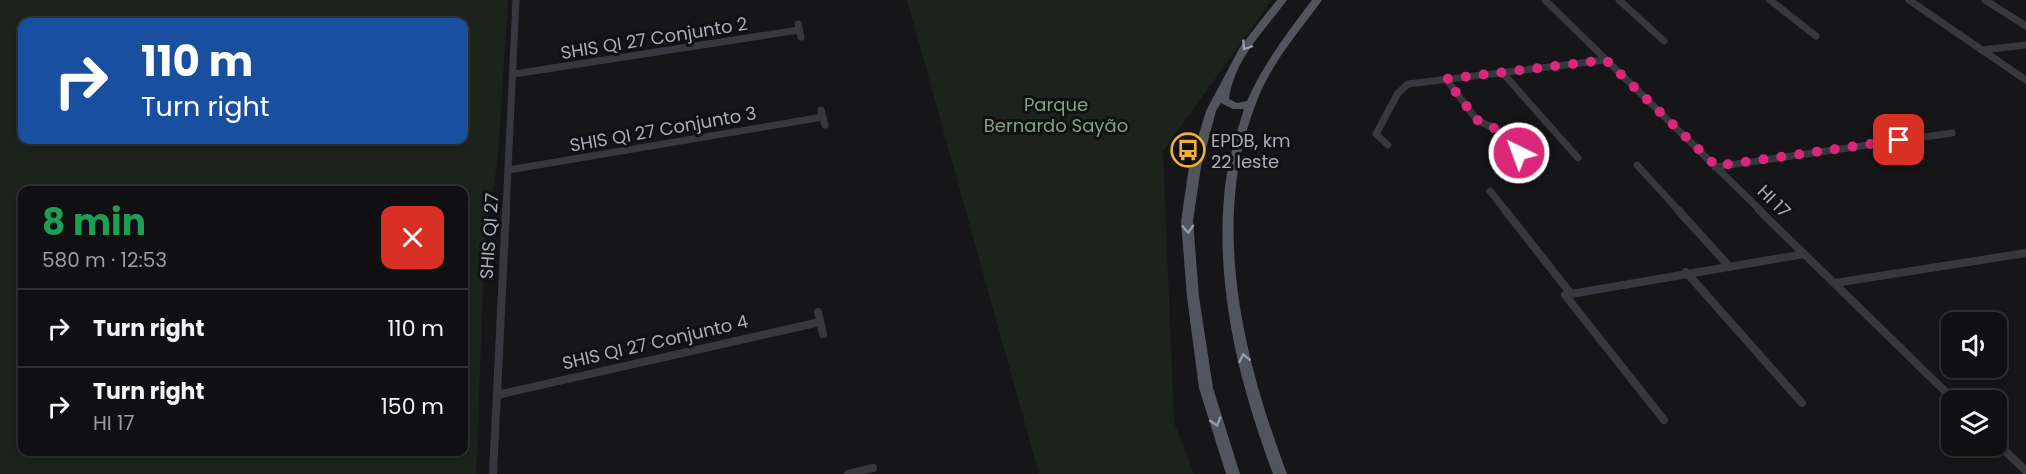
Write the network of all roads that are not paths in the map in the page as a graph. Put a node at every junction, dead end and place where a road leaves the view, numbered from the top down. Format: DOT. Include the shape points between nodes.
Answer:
graph roads {
  1 [pos="516,0"];
  2 [pos="1282,0"];
  3 [pos="1317,0"];
  4 [pos="1322,0"];
  5 [pos="1545,0"];
  6 [pos="1619,0"];
  7 [pos="1770,0"];
  8 [pos="1909,0"];
  9 [pos="1985,0"];
  10 [pos="1306,15"];
  11 [pos="2026,26"];
  12 [pos="800,30"];
  13 [pos="1816,36"];
  14 [pos="1664,41"];
  15 [pos="2026,45"];
  16 [pos="1982,50"];
  17 [pos="1606,60"];
  18 [pos="1501,72"];
  19 [pos="514,75"];
  20 [pos="1229,75"];
  21 [pos="1446,79"];
  22 [pos="2026,80"];
  23 [pos="1251,103"];
  24 [pos="823,117"];
  25 [pos="1952,134"];
  26 [pos="1388,146"];
  27 [pos="1519,153"];
  28 [pos="1578,158"];
  29 [pos="1637,165"];
  30 [pos="1716,166"];
  31 [pos="508,170"];
  32 [pos="1490,191"];
  33 [pos="2026,253"];
  34 [pos="1804,254"];
  35 [pos="1728,265"];
  36 [pos="1686,272"];
  37 [pos="1835,283"];
  38 [pos="1568,294"];
  39 [pos="818,312"];
  40 [pos="820,322"];
  41 [pos="823,334"];
  42 [pos="1944,390"];
  43 [pos="497,395"];
  44 [pos="1802,403"];
  45 [pos="1664,420"];
  46 [pos="2007,453"];
  47 [pos="873,468"];
  48 [pos="2026,471"];
  49 [pos="853,473"];
  50 [pos="493,474"];
  51 [pos="1233,474"];
  52 [pos="1280,474"];
  1 -- 19 [label="street, SHIS QI 27"];
  2 -- 20 [label="main road, one-way" via="1245,46"];
  3 -- 10 [label="main road"];
  4 -- 10 [label="street"];
  5 -- 17 [label="street, HI 17"];
  6 -- 14 [label="street"];
  7 -- 13 [label="street"];
  8 -- 16 [label="street"];
  9 -- 11 [label="street"];
  10 -- 23 [label="main road" via="1275,58"];
  12 -- 19 [label="street, SHIS QI 27 Conjunto 2"];
  15 -- 16 [label="street"];
  16 -- 22 [label="street"];
  17 -- 18 [label="street"];
  17 -- 30 [label="street, HI 17"];
  18 -- 21 [label="street"];
  18 -- 28 [label="street"];
  19 -- 31 [label="street, SHIS QI 27"];
  20 -- 23 [label="main road" via="1224,94 1227,104 1239,107"];
  20 -- 51 [label="main road, one-way" via="1211,111 1195,167 1187,221 1206,388"];
  21 -- 26 [label="street" via="1408,84 1398,93 1377,134"];
  21 -- 27 [label="street" via="1477,120 1502,132"];
  52 -- 23 [label="main road, one-way" via="1245,364 1231,285 1230,194 1237,149"];
  24 -- 31 [label="street, SHIS QI 27 Conjunto 3"];
  25 -- 30 [label="street"];
  29 -- 35 [label="street"];
  30 -- 34 [label="street, HI 17"];
  31 -- 43 [label="street, SHIS QI 27"];
  32 -- 38 [label="street"];
  33 -- 37 [label="street"];
  34 -- 35 [label="street"];
  34 -- 37 [label="street, HI 17"];
  35 -- 36 [label="street"];
  36 -- 38 [label="street"];
  36 -- 44 [label="street"];
  37 -- 42 [label="street, HI 17"];
  38 -- 45 [label="street"];
  39 -- 40 [label="street"];
  40 -- 41 [label="street"];
  40 -- 43 [label="street, SHIS QI 27 Conjunto 4"];
  43 -- 50 [label="street, SHIS QI 27"];
  46 -- 48 [label="street"];
  47 -- 49 [label="street"];
}
